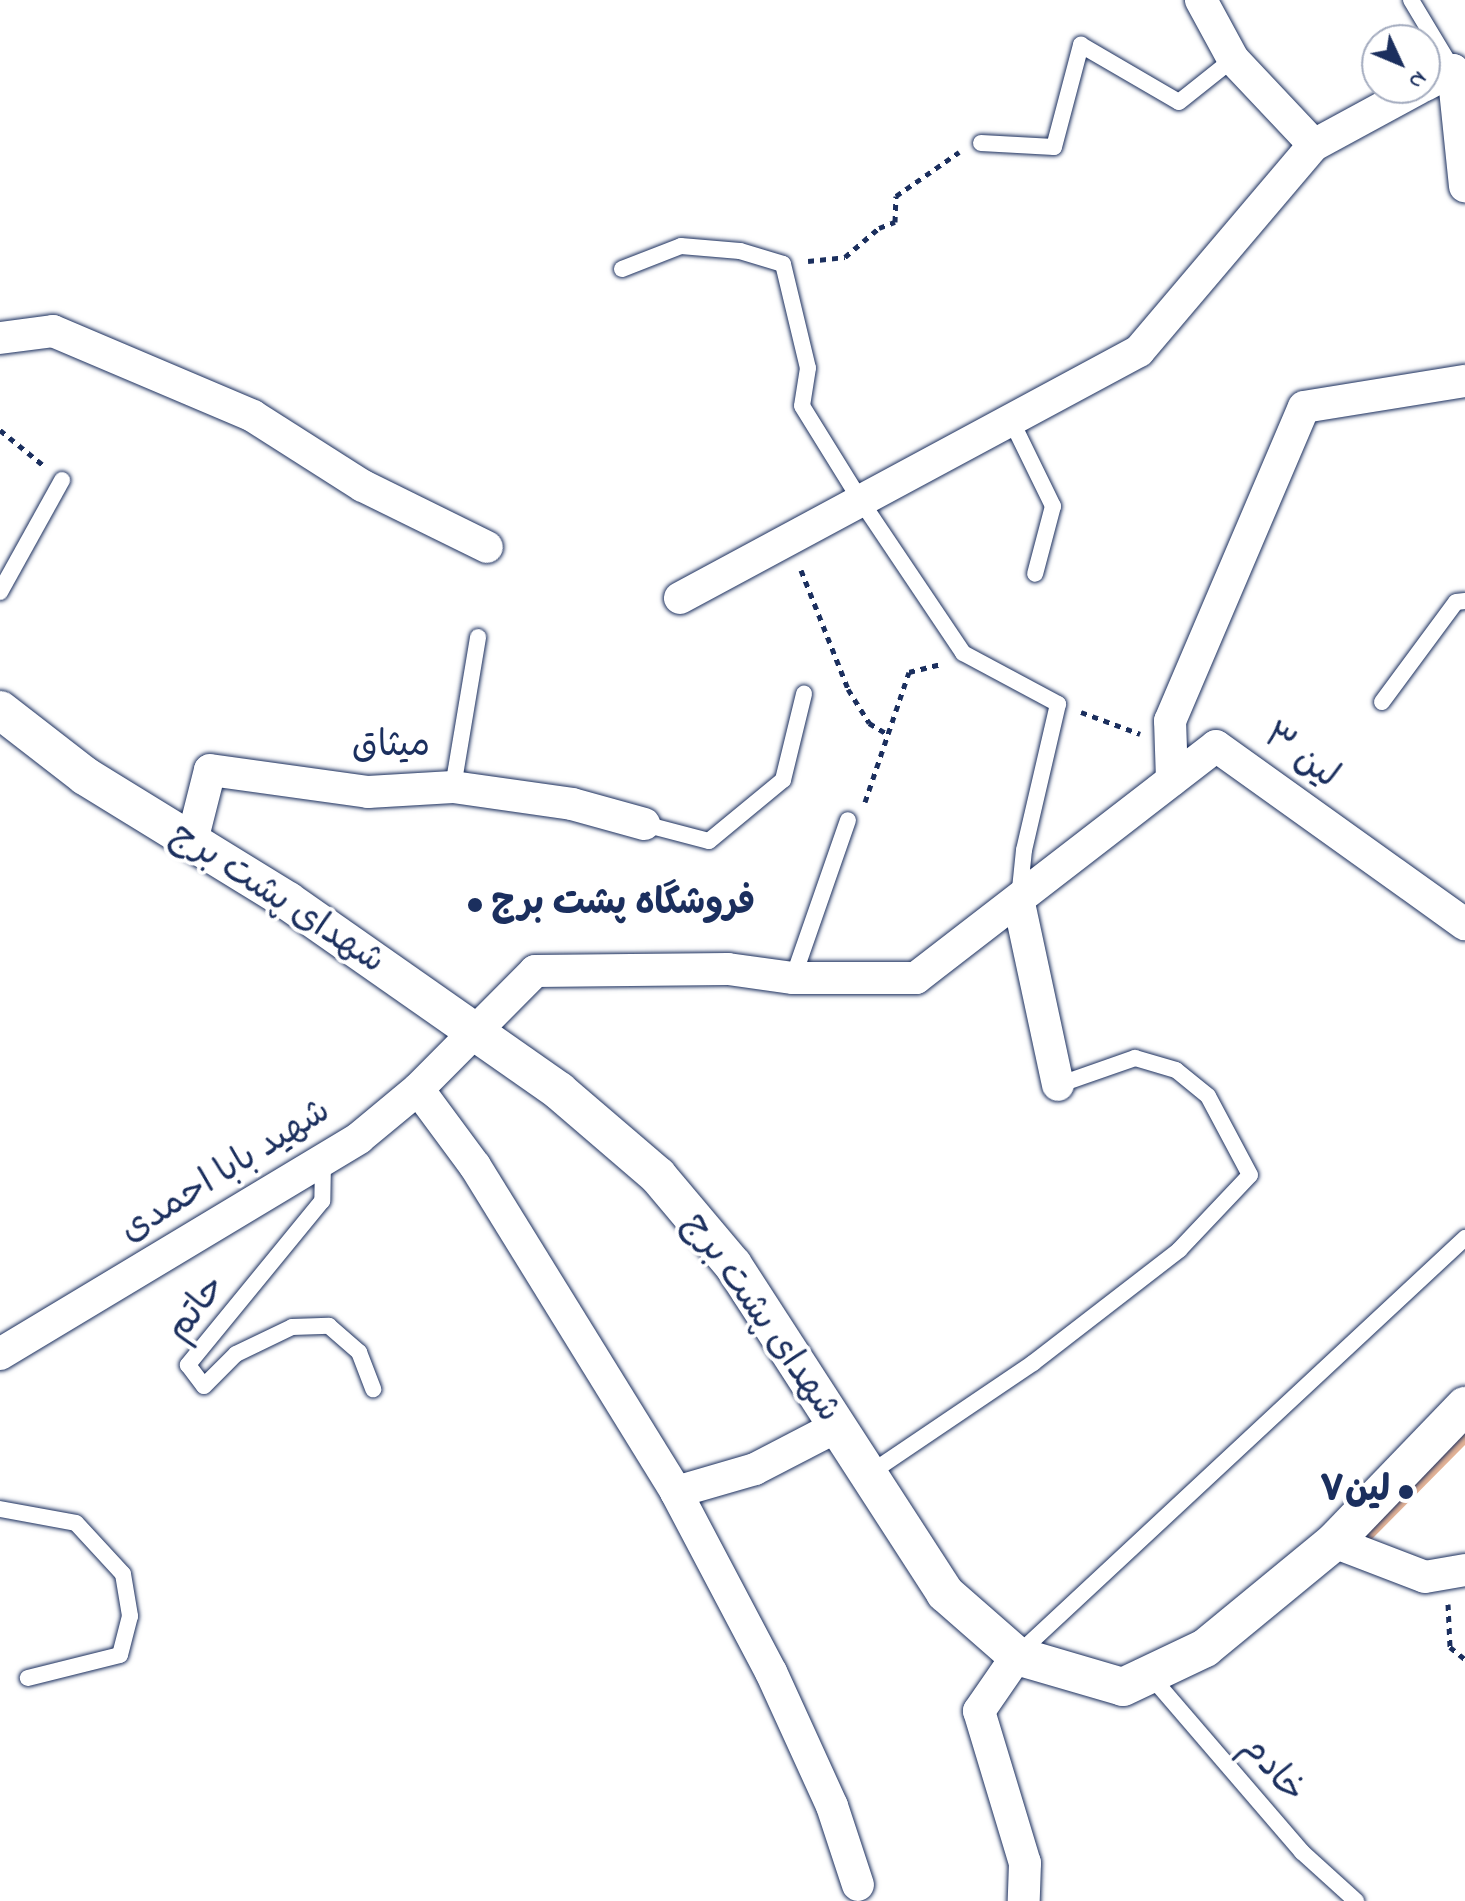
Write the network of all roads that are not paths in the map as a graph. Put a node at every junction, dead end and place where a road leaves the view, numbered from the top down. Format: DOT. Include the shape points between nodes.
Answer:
graph roads {
  1 [pos="1201,0"];
  2 [pos="1411,0"];
  3 [pos="1233,59"];
  4 [pos="1448,73"];
  5 [pos="1390,104"];
  6 [pos="1462,136"];
  7 [pos="981,143"];
  8 [pos="1314,145"];
  9 [pos="1465,186"];
  10 [pos="622,269"];
  11 [pos="0,338"];
  12 [pos="1465,381"];
  13 [pos="1011,420"];
  14 [pos="62,480"];
  15 [pos="861,501"];
  16 [pos="487,547"];
  17 [pos="1035,574"];
  18 [pos="0,592"];
  19 [pos="680,598"];
  20 [pos="1465,601"];
  21 [pos="478,637"];
  22 [pos="804,694"];
  23 [pos="1382,702"];
  24 [pos="0,710"];
  25 [pos="1172,780"];
  26 [pos="453,787"];
  27 [pos="848,820"];
  28 [pos="644,824"];
  29 [pos="192,841"];
  30 [pos="1019,903"];
  31 [pos="1465,924"];
  32 [pos="793,978"];
  33 [pos="475,1031"];
  34 [pos="1058,1085"];
  35 [pos="418,1089"];
  36 [pos="323,1162"];
  37 [pos="1465,1238"];
  38 [pos="0,1354"];
  39 [pos="373,1389"];
  40 [pos="1465,1406"];
  41 [pos="836,1427"];
  42 [pos="869,1474"];
  43 [pos="676,1492"];
  44 [pos="0,1509"];
  45 [pos="1334,1542"];
  46 [pos="1456,1572"];
  47 [pos="1017,1656"];
  48 [pos="1149,1674"];
  49 [pos="28,1678"];
  50 [pos="858,1885"];
  51 [pos="1024,1901"];
  52 [pos="1356,1901"];
  1 -- 3 [label="street"];
  2 -- 4 [label="lane"];
  3 -- 7 [label="lane" via="1179,102 1081,45 1054,147"];
  3 -- 8 [label="street"];
  4 -- 6 [label="street"];
  5 -- 8 [label="street"];
  6 -- 9 [label="street"];
  8 -- 13 [label="street" via="1139,351"];
  10 -- 15 [label="lane" via="681,246 740,251 783,264 808,368 802,406"];
  11 -- 16 [label="street" via="53,331 253,416 363,486"];
  12 -- 25 [label="street" via="1304,407 1170,721"];
  13 -- 15 [label="street"];
  13 -- 17 [label="lane" via="1053,506"];
  14 -- 18 [label="lane"];
  15 -- 19 [label="street"];
  15 -- 30 [label="lane" via="963,653 1058,704 1024,850"];
  20 -- 23 [label="lane" via="1456,602"];
  21 -- 26 [label="lane"];
  22 -- 28 [label="lane" via="783,780 719,833 709,841"];
  24 -- 29 [label="street, شهدای پشت برج" via="85,776"];
  25 -- 30 [label="street, لین ۳" via="1093,838"];
  25 -- 31 [label="street, لین ۳" via="1216,746"];
  26 -- 28 [label="street, میثاق" via="572,804"];
  26 -- 29 [label="street, میثاق" via="368,792 210,770"];
  27 -- 32 [label="lane"];
  29 -- 33 [label="street, شهدای پشت برج"];
  30 -- 32 [label="street, لین ۳" via="916,978"];
  30 -- 34 [label="street"];
  32 -- 33 [label="street, شهید بابا احمدی" via="728,969 535,971"];
  33 -- 35 [label="street, شهید بابا احمدی"];
  33 -- 41 [label="street, شهدای پشت برج" via="559,1091 658,1176 733,1265"];
  34 -- 42 [label="lane" via="1135,1058 1176,1070 1208,1096 1250,1175 1179,1250 1033,1363"];
  35 -- 36 [label="street, شهید بابا احمدی"];
  35 -- 43 [label="street" via="475,1166"];
  36 -- 38 [label="street, شهید بابا احمدی"];
  36 -- 39 [label="lane, حاتم" via="322,1201 188,1365 204,1386 236,1354 292,1327 329,1326 359,1352"];
  37 -- 47 [label="lane"];
  40 -- 45 [label="street, شهدای پشت برج"];
  41 -- 42 [label="street, شهدای پشت برج"];
  41 -- 43 [label="street" via="755,1469"];
  42 -- 47 [label="street, شهدای پشت برج" via="945,1593"];
  43 -- 50 [label="street" via="771,1672 832,1806"];
  44 -- 49 [label="lane" via="76,1523 123,1574 130,1616 120,1655"];
  45 -- 46 [label="street" via="1425,1577"];
  45 -- 48 [label="street, شهدای پشت برج" via="1205,1648"];
  47 -- 48 [label="street, شهدای پشت برج" via="1123,1687"];
  47 -- 51 [label="street" via="979,1711 1025,1863"];
  48 -- 52 [label="lane, خادم" via="1291,1840"];
}
